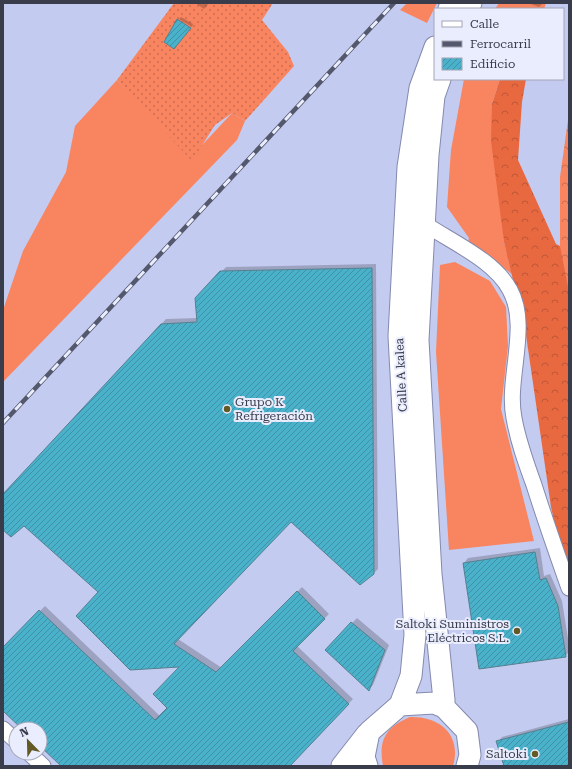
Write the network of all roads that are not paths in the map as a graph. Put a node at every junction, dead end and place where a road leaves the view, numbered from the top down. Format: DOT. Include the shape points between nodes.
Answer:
graph roads {
  1 [pos="434,50"];
  2 [pos="440,80"];
  3 [pos="425,224"];
  4 [pos="569,588"];
  5 [pos="400,705"];
  6 [pos="444,708"];
  7 [pos="368,732"];
  8 [pos="470,762"];
  9 [pos="342,766"];
  10 [pos="367,766"];
  1 -- 5 [label="main road, Calle A kalea" via="420,88 408,167 399,336 415,635 411,676"];
  2 -- 3 [label="main road, Calle A kalea" via="434,96"];
  3 -- 4 [label="street" via="494,269 510,290 516,303 518,328 511,401 514,419 523,454"];
  3 -- 6 [label="main road, Calle A kalea" via="418,340 431,574"];
  5 -- 6 [label="main road" via="434,703"];
  5 -- 7 [label="main road"];
  6 -- 8 [label="main road" via="467,731"];
  7 -- 9 [label="main road"];
  7 -- 10 [label="main road" via="364,757"];
}
